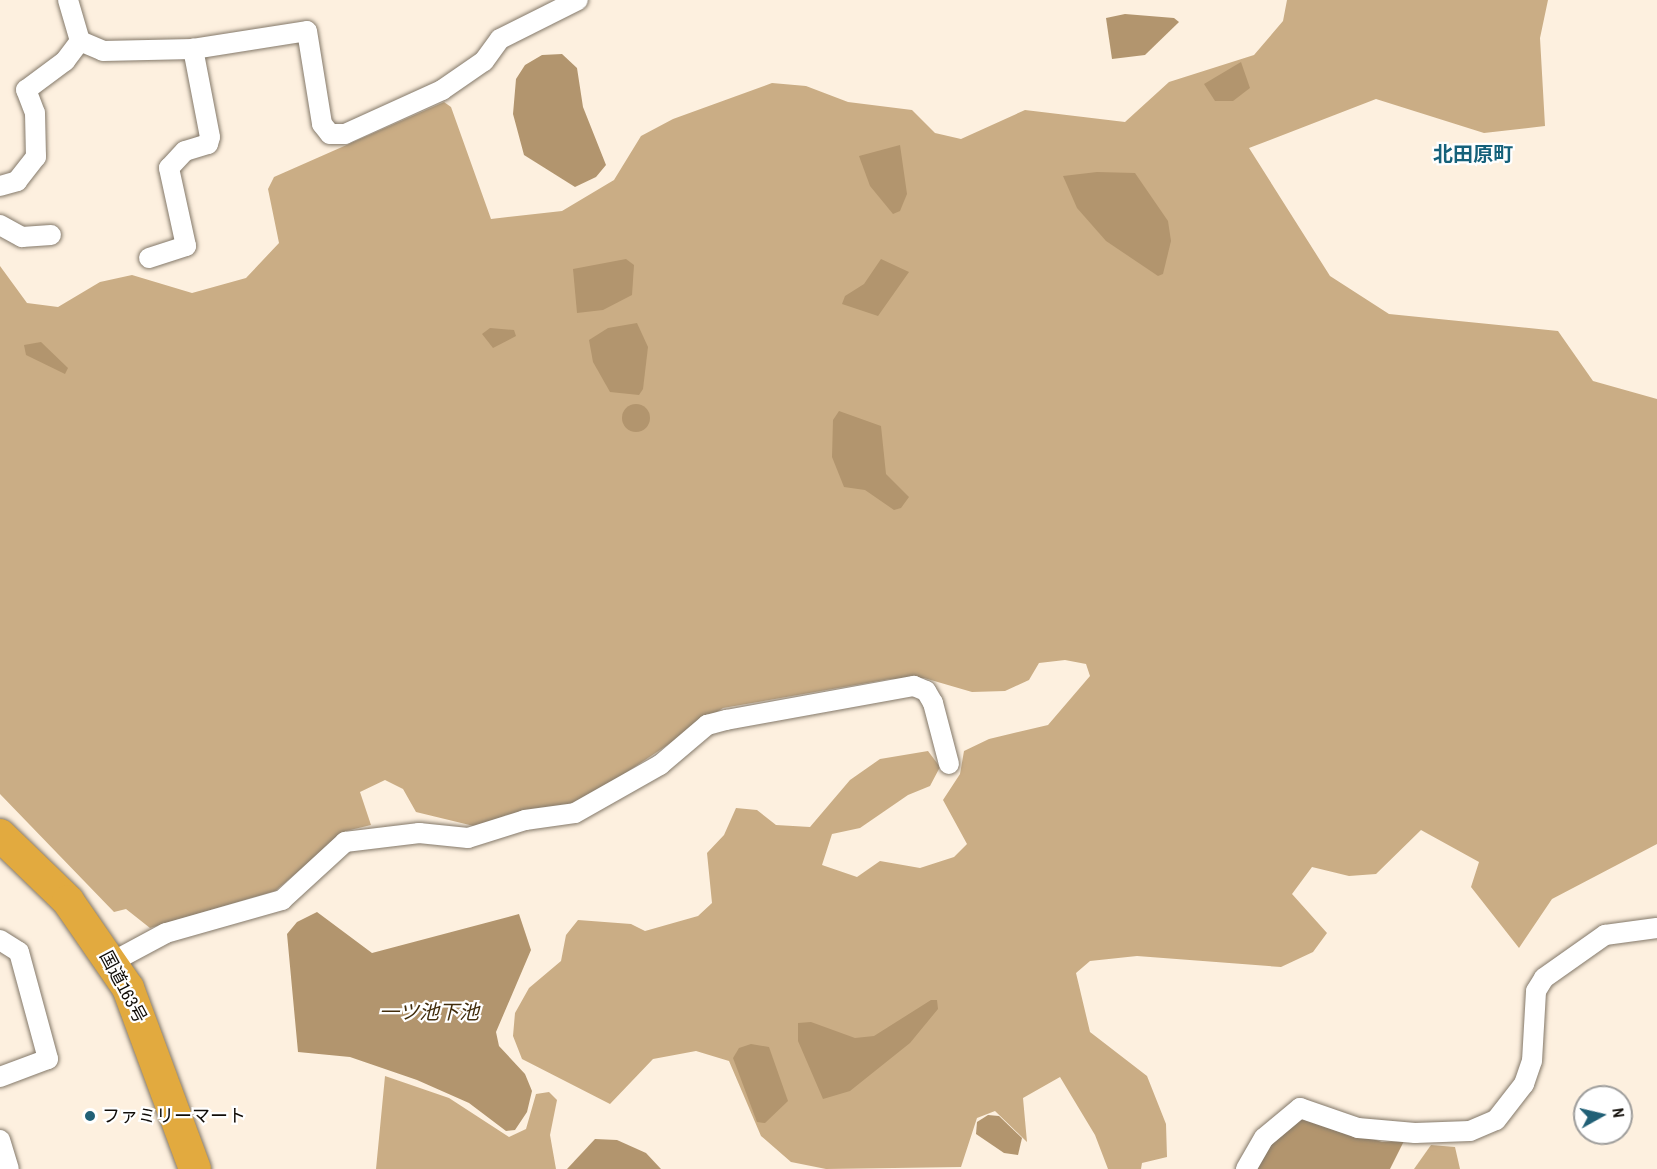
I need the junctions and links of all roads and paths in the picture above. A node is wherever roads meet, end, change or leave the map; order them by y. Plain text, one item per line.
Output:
1 (68, 0) edge
2 (578, 0) edge
3 (80, 41) junction
4 (193, 49) junction
5 (0, 186) edge
6 (0, 225) edge
7 (51, 235) dead end
8 (149, 258) dead end
9 (949, 764) dead end
10 (0, 836) edge
11 (1657, 928) edge
12 (0, 940) edge
13 (112, 962) junction
14 (0, 1077) edge
15 (0, 1140) edge
16 (9, 1169) edge
17 (195, 1169) edge
18 (1246, 1169) edge

1 - 3 street
2 - 4 street
3 - 4 street
3 - 5 street
4 - 8 street
6 - 7 street
9 - 13 street
10 - 13 highway, 国道163号
11 - 18 street
12 - 14 street
13 - 17 highway, 国道163号
15 - 16 street

